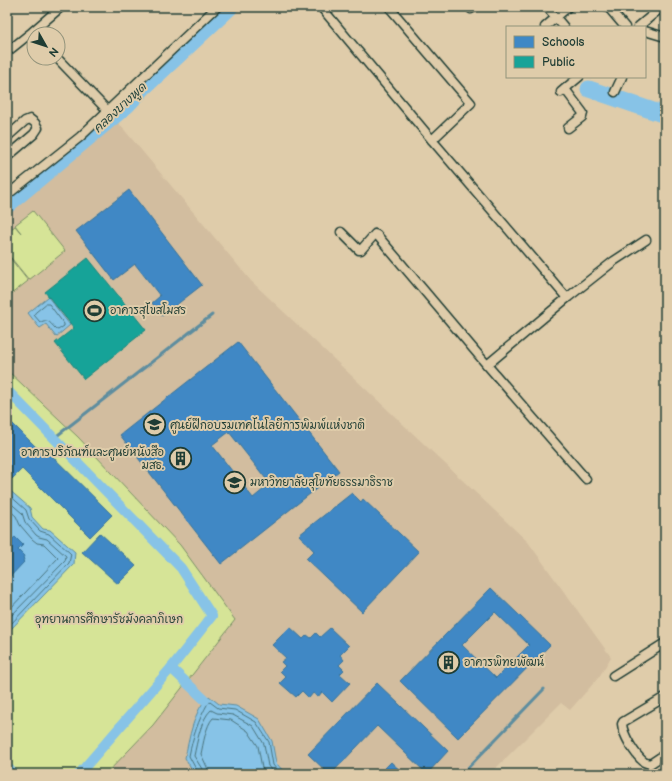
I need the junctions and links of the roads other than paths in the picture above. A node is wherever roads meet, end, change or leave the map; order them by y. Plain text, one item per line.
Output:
1 (61, 7) edge
2 (217, 7) edge
3 (321, 7) edge
4 (389, 7) edge
5 (547, 7) edge
6 (568, 7) edge
7 (608, 7) edge
8 (662, 7) edge
9 (556, 18) junction
10 (41, 26) edge
11 (546, 26) edge
12 (563, 26) edge
13 (624, 26) edge
14 (639, 26) edge
15 (646, 31) edge
16 (665, 37) edge
17 (26, 38) edge
18 (7, 52) edge
19 (65, 66) edge
20 (578, 78) edge
21 (622, 78) edge
22 (615, 92) dead end
23 (108, 111) junction
24 (568, 128) dead end
25 (7, 137) edge
26 (432, 140) junction
27 (7, 157) edge
28 (7, 196) edge
29 (342, 232) dead end
30 (646, 240) dead end
31 (567, 298) junction
32 (487, 365) junction
33 (586, 479) dead end
34 (665, 643) edge
35 (613, 676) dead end
36 (665, 697) edge
37 (665, 754) edge

1 - 10 street
2 - 23 street
3 - 26 street
4 - 26 street
5 - 9 street
6 - 9 street
7 - 13 street
8 - 14 street
9 - 11 street
9 - 12 street
15 - 16 street
17 - 18 street
19 - 23 street
20 - 24 street
21 - 22 street
23 - 28 street
25 - 27 street
26 - 31 street
29 - 32 street
30 - 31 street
31 - 32 street
32 - 33 street
34 - 35 street
36 - 37 street

